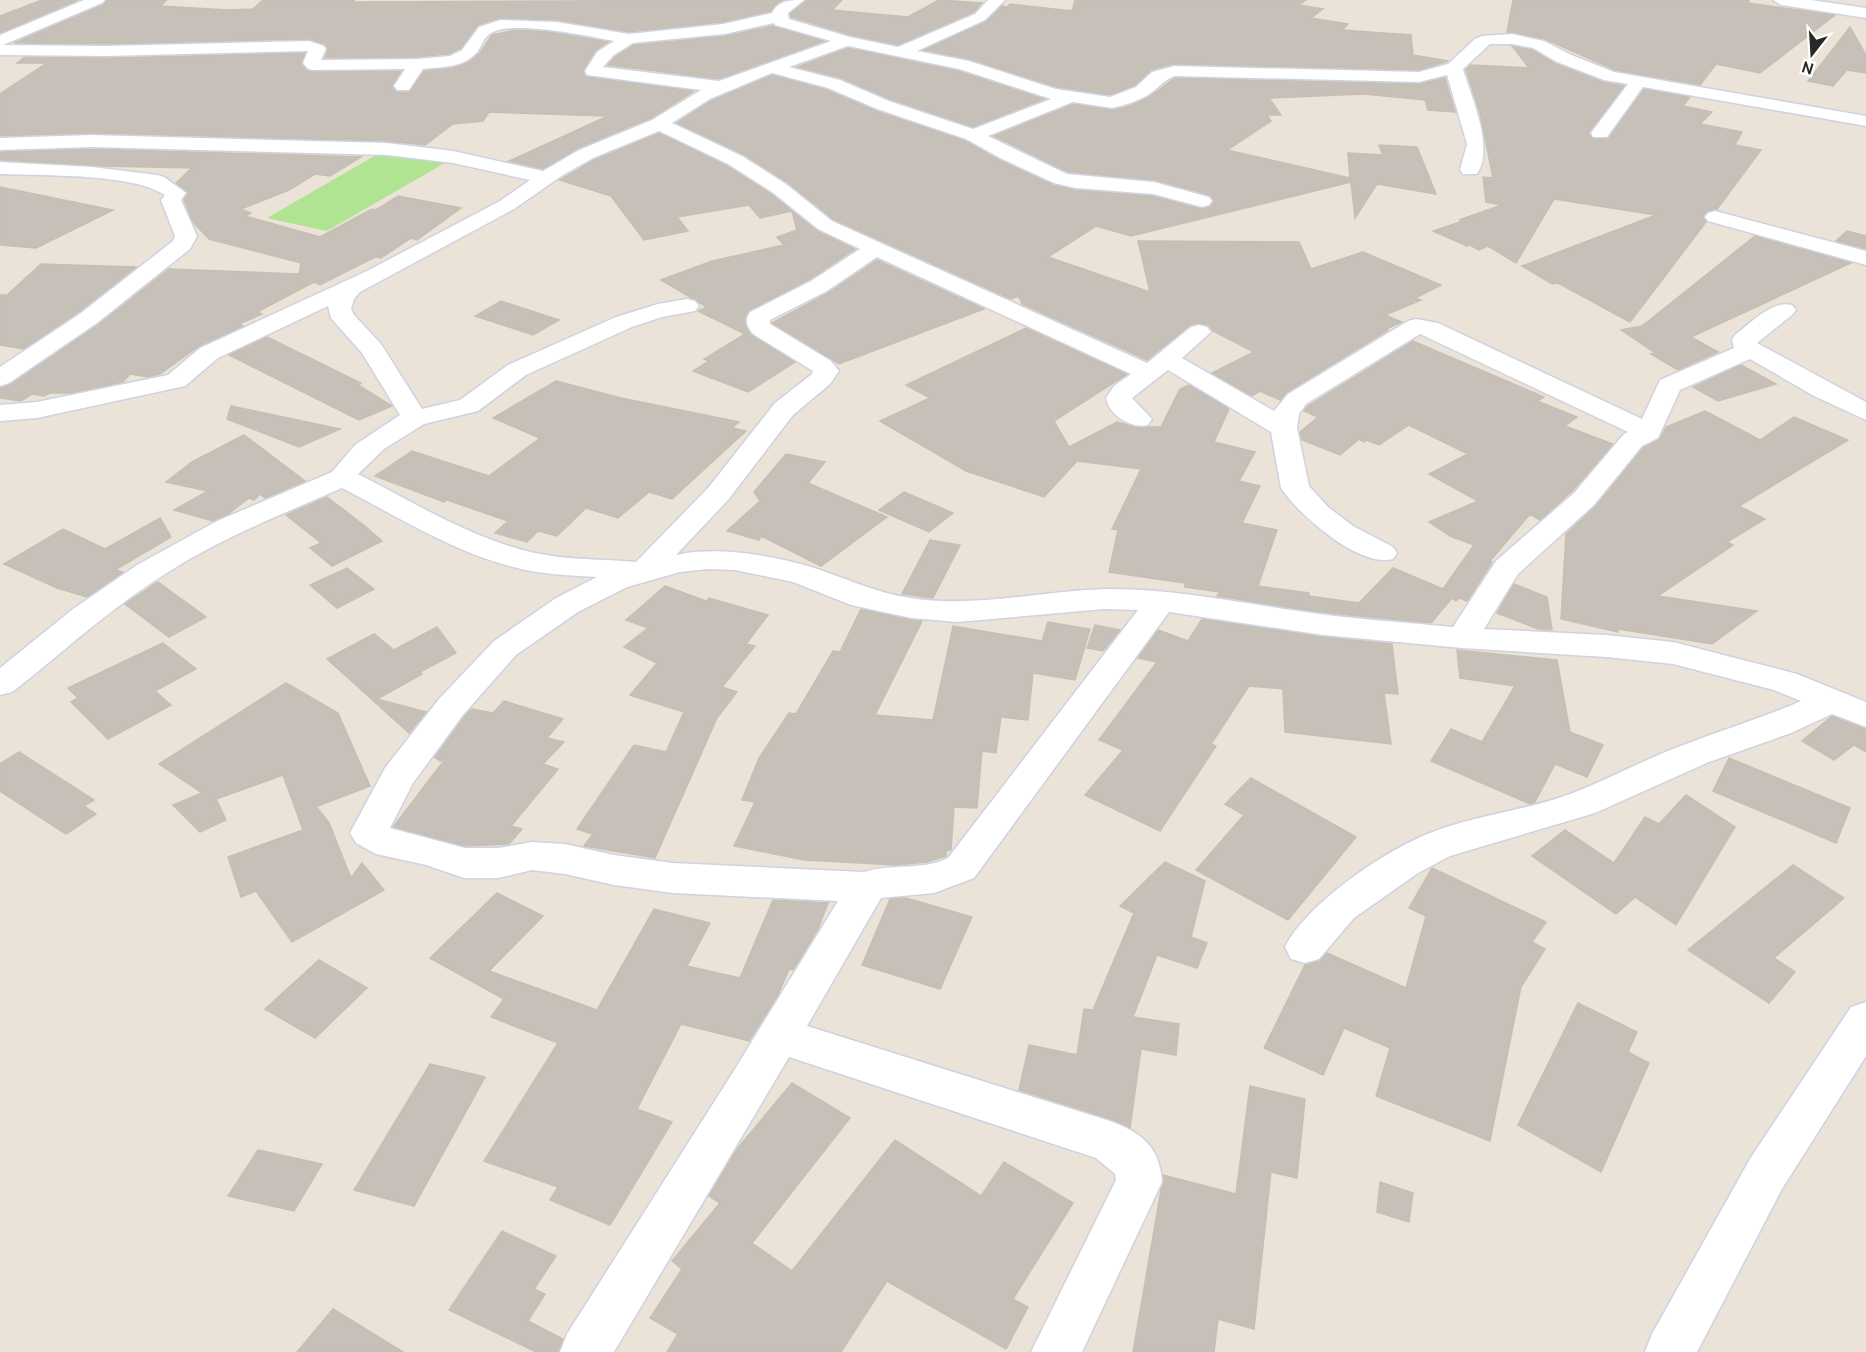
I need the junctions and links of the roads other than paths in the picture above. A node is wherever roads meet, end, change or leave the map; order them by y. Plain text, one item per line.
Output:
1 (97, 0) edge
2 (796, 0) edge
3 (997, 0) edge
4 (1781, 0) edge
5 (1866, 13) edge
6 (779, 17) junction
7 (20, 32) junction
8 (63, 34) dead end
9 (629, 39) junction
10 (0, 41) edge
11 (847, 42) junction
12 (0, 50) edge
13 (900, 52) junction
14 (1461, 62) junction
15 (417, 64) junction
16 (775, 69) junction
17 (1639, 81) junction
18 (403, 86) dead end
19 (722, 87) junction
20 (1071, 98) junction
21 (1866, 121) edge
22 (659, 124) junction
23 (1600, 133) dead end
24 (973, 135) junction
25 (0, 144) edge
26 (0, 168) edge
27 (1470, 170) dead end
28 (547, 178) junction
29 (1202, 201) dead end
30 (1715, 217) dead end
31 (874, 249) junction
32 (1866, 258) edge
33 (351, 288) junction
34 (687, 306) dead end
35 (1784, 310) dead end
36 (288, 317) junction
37 (343, 318) junction
38 (1199, 332) dead end
39 (1750, 350) junction
40 (1158, 366) junction
41 (0, 378) edge
42 (1866, 412) edge
43 (0, 413) edge
44 (415, 418) junction
45 (1139, 419) dead end
46 (1284, 428) junction
47 (1649, 432) junction
48 (343, 477) junction
49 (1382, 553) dead end
50 (643, 572) junction
51 (1161, 601) junction
52 (1462, 638) junction
53 (0, 684) edge
54 (1831, 701) junction
55 (1866, 715) edge
56 (867, 887) junction
57 (1305, 947) dead end
58 (1866, 1020) edge
59 (778, 1035) junction
60 (585, 1352) edge
61 (1056, 1352) edge
62 (1670, 1352) edge

1 - 7 street
2 - 6 street
3 - 13 street
4 - 5 street
6 - 9 street
6 - 11 street
7 - 8 street
7 - 10 street
9 - 15 street
9 - 19 street
11 - 13 street
11 - 16 street
12 - 15 street
13 - 20 street
14 - 17 street
14 - 20 street
14 - 27 street
15 - 18 street
16 - 19 street
16 - 24 street
17 - 21 street
17 - 23 street
19 - 22 street
20 - 24 street
22 - 28 street
22 - 31 street
24 - 29 street
25 - 28 street
26 - 41 street
28 - 33 street
30 - 32 street
31 - 40 street
31 - 50 street
33 - 36 street
33 - 37 street
34 - 44 street
35 - 39 street
36 - 37 street
36 - 43 street
37 - 44 street
38 - 40 street
39 - 42 street
39 - 47 street
40 - 45 street
40 - 46 street
44 - 48 street
46 - 47 street
46 - 49 street
47 - 52 street
48 - 50 street
48 - 53 street
50 - 51 street
50 - 56 street
51 - 52 street
51 - 56 street
52 - 54 street
54 - 55 street
54 - 57 street
56 - 59 street
58 - 62 street
59 - 60 street
59 - 61 street

